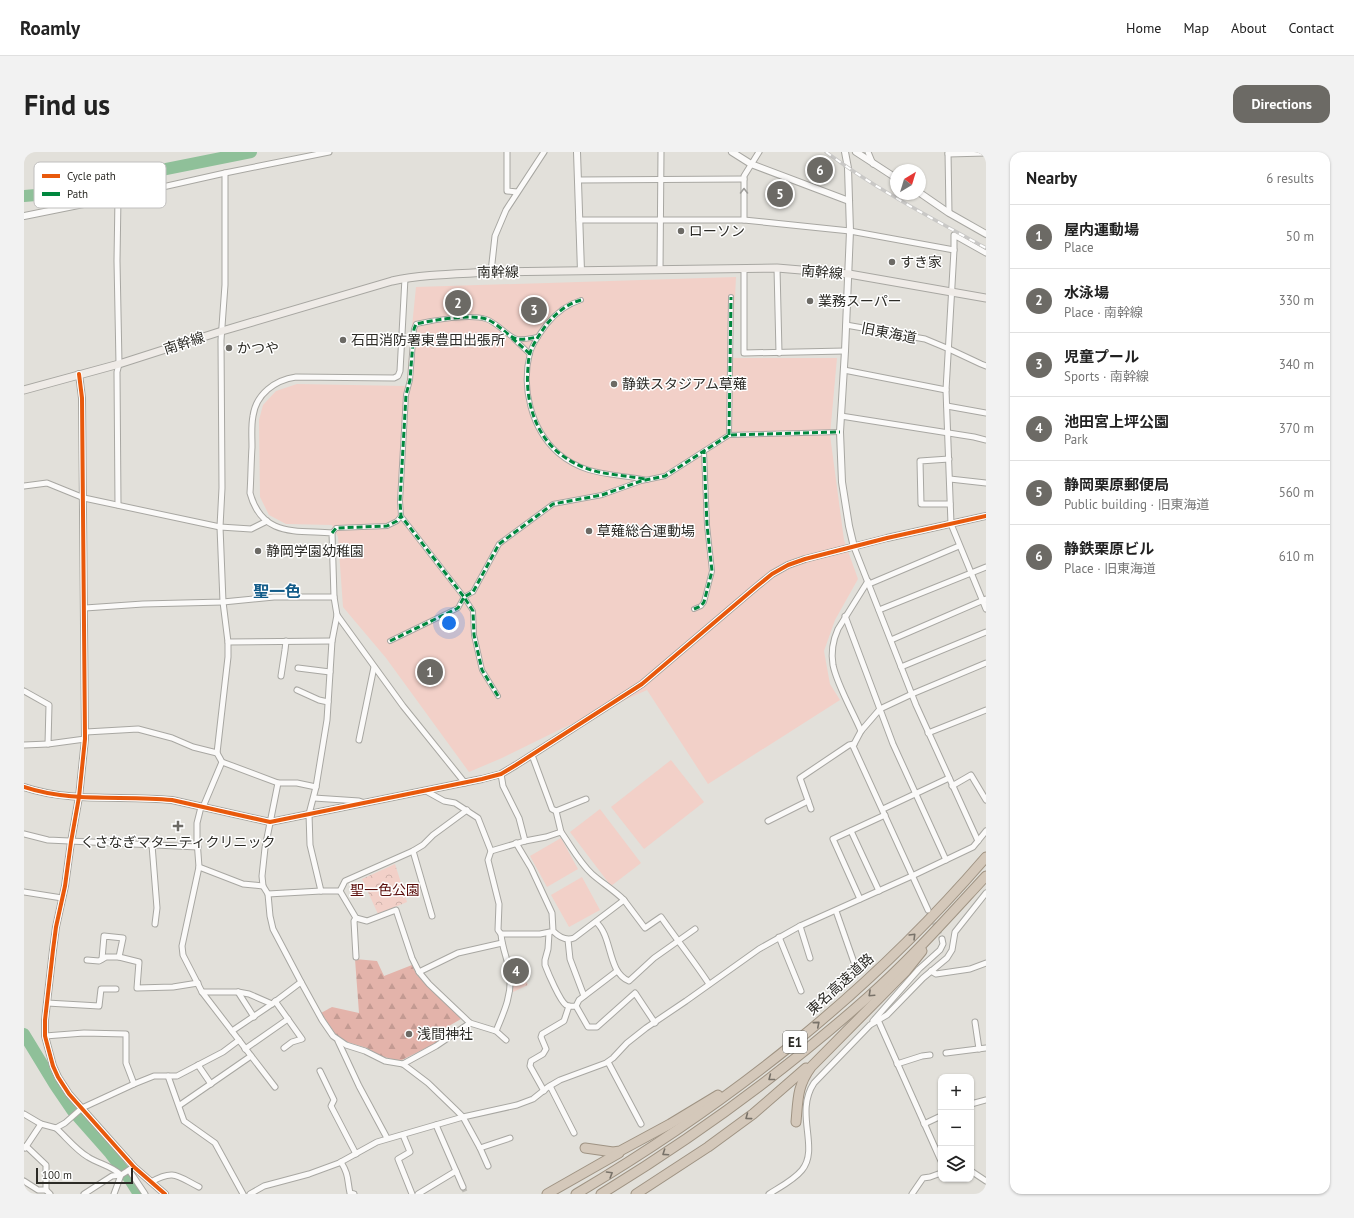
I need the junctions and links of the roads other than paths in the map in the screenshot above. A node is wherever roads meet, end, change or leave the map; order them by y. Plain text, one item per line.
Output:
1 (329, 152) edge
2 (506, 152) edge
3 (544, 152) edge
4 (577, 152) edge
5 (661, 152) edge
6 (732, 152) edge
7 (759, 152) edge
8 (845, 152) edge
9 (856, 152) edge
10 (868, 152) edge
11 (948, 153) edge
12 (986, 153) edge
13 (751, 164) junction
14 (873, 164) junction
15 (225, 173) junction
16 (890, 174) edge
17 (661, 179) junction
18 (744, 179) junction
19 (578, 180) junction
20 (166, 186) edge
21 (518, 192) junction
22 (926, 198) edge
23 (849, 201) junction
24 (62, 208) edge
25 (118, 208) edge
26 (949, 213) junction
27 (24, 216) edge
28 (579, 220) junction
29 (660, 220) junction
30 (744, 220) junction
31 (850, 231) junction
32 (986, 234) edge
33 (954, 250) junction
34 (986, 253) edge
35 (777, 268) junction
36 (744, 269) junction
37 (660, 270) junction
38 (581, 271) junction
39 (491, 272) junction
40 (849, 274) junction
41 (404, 278) junction
42 (952, 292) junction
43 (731, 297) dead end
44 (986, 298) edge
45 (581, 300) dead end
46 (846, 325) junction
47 (222, 331) junction
48 (538, 337) junction
49 (512, 338) junction
50 (949, 349) junction
51 (845, 352) junction
52 (780, 353) junction
53 (530, 354) junction
54 (119, 364) junction
55 (986, 366) edge
56 (844, 370) junction
57 (79, 374) junction
58 (24, 390) edge
59 (946, 390) junction
60 (947, 406) junction
61 (986, 413) edge
62 (841, 416) junction
63 (840, 432) junction
64 (948, 434) junction
65 (729, 435) junction
66 (986, 440) edge
67 (704, 452) junction
68 (949, 459) junction
69 (950, 479) junction
70 (648, 480) junction
71 (986, 483) edge
72 (24, 486) edge
73 (84, 498) junction
74 (950, 504) junction
75 (118, 506) junction
76 (400, 516) junction
77 (986, 516) edge
78 (267, 521) junction
79 (951, 524) junction
80 (220, 526) junction
81 (332, 533) junction
82 (959, 546) junction
83 (854, 547) junction
84 (986, 567) edge
85 (971, 573) junction
86 (868, 582) junction
87 (464, 596) junction
88 (334, 597) junction
89 (984, 600) edge
90 (223, 602) junction
91 (85, 608) junction
92 (694, 609) dead end
93 (986, 609) edge
94 (879, 610) junction
95 (337, 615) junction
96 (845, 616) junction
97 (986, 632) edge
98 (891, 640) junction
99 (286, 641) junction
100 (332, 641) junction
101 (390, 641) dead end
102 (228, 642) junction
103 (986, 663) edge
104 (374, 667) junction
105 (901, 667) junction
106 (298, 668) dead end
107 (330, 672) junction
108 (281, 676) dead end
109 (297, 690) dead end
110 (24, 691) edge
111 (912, 694) junction
112 (498, 696) dead end
113 (328, 702) junction
114 (880, 709) junction
115 (986, 710) edge
116 (861, 731) junction
117 (928, 733) junction
118 (86, 736) junction
119 (359, 740) dead end
120 (48, 744) junction
121 (854, 744) junction
122 (24, 745) edge
123 (217, 753) junction
124 (532, 755) junction
125 (222, 762) junction
126 (501, 774) junction
127 (949, 778) junction
128 (278, 783) junction
129 (465, 783) junction
130 (952, 786) junction
131 (316, 787) junction
132 (24, 788) edge
133 (426, 791) junction
134 (916, 794) junction
135 (79, 797) junction
136 (314, 798) junction
137 (586, 800) dead end
138 (986, 800) edge
139 (808, 801) junction
140 (366, 803) junction
141 (202, 807) junction
142 (811, 809) dead end
143 (883, 809) junction
144 (467, 810) junction
145 (556, 811) junction
146 (310, 814) junction
147 (885, 815) junction
148 (270, 822) junction
149 (768, 822) dead end
150 (851, 831) junction
151 (986, 831) edge
152 (561, 832) junction
153 (24, 834) edge
154 (525, 841) junction
155 (978, 841) junction
156 (71, 842) junction
157 (516, 843) junction
158 (152, 845) junction
159 (198, 847) junction
160 (490, 851) junction
161 (413, 852) junction
162 (986, 857) edge
163 (946, 860) junction
164 (199, 867) junction
165 (912, 876) junction
166 (986, 877) edge
167 (263, 886) junction
168 (321, 891) junction
169 (340, 891) junction
170 (879, 891) junction
171 (24, 892) edge
172 (986, 893) edge
173 (268, 894) junction
174 (62, 898) junction
175 (860, 899) junction
176 (624, 900) junction
177 (928, 910) tunnel mouth
178 (836, 911) junction
179 (432, 916) dead end
180 (356, 918) junction
181 (596, 922) junction
182 (155, 924) dead end
183 (800, 926) junction
184 (695, 929) dead end
185 (551, 932) junction
186 (501, 934) junction
187 (779, 937) junction
188 (942, 938) dead end
189 (568, 940) junction
190 (677, 941) junction
191 (502, 943) junction
192 (119, 957) junction
193 (356, 957) dead end
194 (810, 958) dead end
195 (102, 959) junction
196 (87, 960) dead end
197 (986, 963) edge
198 (857, 971) dead end
199 (931, 971) junction
200 (419, 972) junction
201 (617, 972) junction
202 (301, 982) junction
203 (198, 983) junction
204 (709, 984) junction
205 (116, 989) dead end
206 (801, 991) dead end
207 (202, 992) junction
208 (238, 992) junction
209 (584, 996) junction
210 (47, 1003) junction
211 (274, 1003) junction
212 (569, 1006) junction
213 (576, 1006) junction
214 (254, 1017) junction
215 (288, 1019) junction
216 (878, 1020) junction
217 (975, 1022) dead end
218 (470, 1023) junction
219 (654, 1023) junction
220 (870, 1025) junction
221 (232, 1031) junction
222 (496, 1032) junction
223 (45, 1036) junction
224 (841, 1036) junction
225 (239, 1040) junction
226 (338, 1040) junction
227 (506, 1040) dead end
228 (284, 1048) dead end
229 (986, 1048) edge
230 (245, 1049) junction
231 (979, 1049) junction
232 (946, 1053) dead end
233 (779, 1055) junction
234 (930, 1055) dead end
235 (251, 1056) junction
236 (608, 1062) junction
237 (403, 1064) junction
238 (897, 1064) junction
239 (198, 1065) junction
240 (320, 1071) dead end
241 (168, 1076) junction
242 (134, 1084) junction
243 (211, 1084) junction
244 (550, 1086) junction
245 (275, 1087) dead end
246 (544, 1091) junction
247 (986, 1100) edge
248 (974, 1103) edge
249 (180, 1105) junction
250 (82, 1108) junction
251 (24, 1114) edge
252 (463, 1117) junction
253 (938, 1117) edge
254 (796, 1122) dead end
255 (41, 1124) junction
256 (641, 1124) dead end
257 (924, 1124) junction
258 (436, 1125) junction
259 (56, 1128) junction
260 (574, 1133) dead end
261 (404, 1135) junction
262 (387, 1138) junction
263 (510, 1138) dead end
264 (636, 1143) junction
265 (25, 1148) edge
266 (480, 1148) junction
267 (585, 1148) dead end
268 (356, 1154) junction
269 (938, 1154) edge
270 (341, 1162) junction
271 (488, 1166) dead end
272 (132, 1168) junction
273 (456, 1171) junction
274 (974, 1173) edge
275 (938, 1174) edge
276 (121, 1175) junction
277 (24, 1181) edge
278 (986, 1181) edge
279 (151, 1182) junction
280 (462, 1187) tunnel mouth
281 (199, 1188) dead end
282 (256, 1190) junction
283 (48, 1192) edge
284 (84, 1194) edge
285 (114, 1194) edge
286 (145, 1194) edge
287 (165, 1194) edge
288 (243, 1194) edge
289 (250, 1194) edge
290 (262, 1194) edge
291 (354, 1194) edge
292 (412, 1194) edge
293 (418, 1194) edge
294 (547, 1194) edge
295 (576, 1194) edge
296 (601, 1194) edge
297 (636, 1194) edge
298 (769, 1194) edge
299 (912, 1194) edge

1 - 15 street
2 - 21 street
3 - 21 street
4 - 19 street
5 - 17 street
6 - 13 street
7 - 13 street
8 - 23 street, 旧東海道
9 - 14 street
10 - 14 street
11 - 12 street
11 - 26 street
13 - 18 street
13 - 23 street
14 - 16 street
15 - 20 street
15 - 47 street
17 - 18 street
17 - 19 street
17 - 29 street
30 -> 18 street
19 - 28 street
21 - 39 street
22 - 26 street
23 - 31 street, 旧東海道
24 - 27 street
25 - 54 street
26 - 32 street
28 - 29 street
28 - 38 street
29 - 30 street
29 - 37 street
30 - 31 street
31 - 33 street
31 - 40 street, 旧東海道
33 - 34 street
33 - 42 street
35 - 36 main road, 南幹線
35 - 40 main road, 南幹線
35 - 52 street
36 - 37 main road, 南幹線
36 - 52 street
37 - 38 main road, 南幹線
38 - 39 main road, 南幹線
39 - 41 main road, 南幹線
40 - 42 main road, 南幹線
40 - 46 street, 旧東海道
41 - 47 main road, 南幹線
41 - 78 street
42 - 44 main road, 南幹線
42 - 50 street
43 - 65 street
45 - 48 street
46 - 50 street, 旧東海道
46 - 51 street
47 - 54 main road, 南幹線
47 - 80 street
48 - 49 street
48 - 53 street
49 - 53 street
49 - 76 street
50 - 55 street, 旧東海道
50 - 59 street
51 - 52 street
51 - 56 street
53 - 70 street
54 - 57 main road, 南幹線
54 - 75 street
56 - 59 street
56 - 62 street
57 - 58 main road, 南幹線
57 - 73 street
59 - 60 street
60 - 61 street
60 - 64 street
62 - 63 street
62 - 64 street
63 - 65 street
63 - 83 street
64 - 66 street
64 - 68 street
65 - 67 street
67 - 70 street
67 - 92 street
68 - 69 street
68 - 74 street
69 - 71 street
69 - 74 street
70 - 87 street
72 - 73 street
73 - 75 street
73 - 91 street
74 - 79 street
75 - 80 street
76 - 81 street
76 - 87 street
77 - 79 street
78 - 80 street
78 - 81 street
79 - 82 street
79 - 83 street
80 - 90 street
81 - 88 street
82 - 85 street
82 - 86 street
83 - 86 street
83 - 124 street
84 - 85 street
85 - 89 street
85 - 94 street
86 - 94 street
86 - 96 street
87 - 101 street
87 - 112 street
88 - 90 street
88 - 95 street
89 - 93 street
89 - 98 street
90 - 91 street
90 - 102 street
91 - 118 street
94 - 98 street
95 - 100 street
95 - 104 street
96 - 114 street
96 - 116 street
97 - 105 street
98 - 105 street
99 - 100 street
99 - 102 street
99 - 108 street
100 - 107 street
102 - 123 street
103 - 111 street
104 - 119 street
104 - 129 street
105 - 111 street
106 - 107 street
107 - 113 street
109 - 113 street
110 - 120 street
111 - 114 street
111 - 117 street
113 - 131 street
114 - 116 street
114 - 134 street
115 - 117 street
116 - 121 street
117 - 127 street
118 - 120 street
118 - 123 street
118 - 135 street
120 - 122 street
121 - 139 street
121 - 143 street
123 - 125 street
124 - 126 street
124 - 145 street
125 - 128 street
125 - 141 street
126 - 129 street
126 - 154 street
127 - 130 street
127 - 134 street
128 - 131 street
128 - 148 street
129 - 133 street
130 - 138 street
130 - 155 street
131 - 136 street
132 - 135 street
133 - 140 street
133 - 144 street
134 - 143 street
134 - 163 street
135 - 141 street
135 - 156 street
136 - 140 street
136 - 146 street
137 - 145 street
139 - 142 street
139 - 149 street
140 - 146 street
141 - 148 street
141 - 159 street
143 - 147 street
144 - 160 street
144 - 161 street
145 - 152 street
146 - 148 street
146 - 168 street
147 - 150 street
147 - 165 street
148 - 167 street
150 - 170 street
150 - 175 street
151 - 155 street
152 - 154 street
152 - 176 street
153 - 156 street
154 - 157 street
155 - 163 street
156 - 158 street
156 - 174 street
157 - 160 street
157 - 185 street
158 - 159 street
158 - 182 street
159 - 164 street
160 - 186 street
161 - 169 street
161 - 179 street
233 -> 162 highway, 東名高速道路 / E1
163 - 165 street
164 - 167 street
164 - 203 street
165 - 170 street
165 - 177 street
166 - 224 highway
166 -> 296 highway, 東名高速道路 / E1
167 - 173 street
168 - 169 street
168 - 173 street
169 - 180 street
170 - 175 street
171 - 174 street
172 - 199 street
173 - 202 street
174 - 210 street
175 - 178 street
176 - 181 street
176 - 190 street
178 - 183 street
178 - 198 street
180 - 193 street
180 - 200 street
181 - 189 street
181 - 201 street
183 - 187 street
183 - 194 street
184 - 190 street
185 - 186 street
185 - 189 street
185 - 212 street
186 - 191 street
187 - 204 street
187 - 206 street
188 - 220 street
189 - 209 street
190 - 201 street
190 - 204 street
191 - 200 street
191 - 222 street
192 - 195 street
192 - 195 street
192 - 203 street
195 - 196 street
197 - 199 street
199 - 216 street
200 - 218 street
201 - 209 street
202 - 211 street
202 - 226 street
203 - 207 street
204 - 219 street
205 - 210 street
207 - 208 street
207 - 221 street
208 - 211 street
208 - 214 street
209 - 213 street
210 - 223 street
211 - 214 street
211 - 215 street
212 - 213 street
212 - 246 street
213 - 219 street
214 - 221 street
215 - 228 street
215 - 230 street
216 - 220 street
216 - 238 street
217 - 231 street
218 - 222 street
218 - 237 street
219 - 236 street
220 - 298 street
221 - 225 street
222 - 227 street
223 - 242 street
223 - 250 street
224 - 254 highway
224 -> 297 highway
225 - 230 street
225 - 239 street
226 - 237 street
226 - 262 street
229 - 231 street
230 - 235 street
231 - 232 street
233 - 264 highway
295 -> 233 highway, 東名高速道路 / E1
234 - 238 street
235 - 243 street
235 - 245 street
236 - 244 street
236 - 256 street
237 - 252 street
238 - 257 street
239 - 241 street
239 - 243 street
240 - 268 street
241 - 242 street
241 - 249 street
242 - 250 street
243 - 249 street
244 - 246 street
244 - 260 street
246 - 252 street
247 - 248 street
249 - 288 street
250 - 259 street
250 - 272 street
251 - 255 street
252 - 258 street
252 - 266 street
253 - 257 street
255 - 259 street
255 - 265 street
257 - 269 street
258 - 261 street
258 - 273 street
259 - 276 street
261 - 262 street
261 - 292 street
262 - 268 street
263 - 266 street
264 - 267 highway
264 - 294 highway
265 - 283 street
266 - 271 street
268 - 270 street
270 - 282 street
270 - 291 street
272 - 276 street
272 - 279 street
272 - 286 street
273 - 280 street
273 - 293 street
274 - 278 street
275 - 299 street
276 - 284 street
276 - 285 street
277 - 283 street
279 - 281 street
279 - 287 street
282 - 289 street
282 - 290 street

